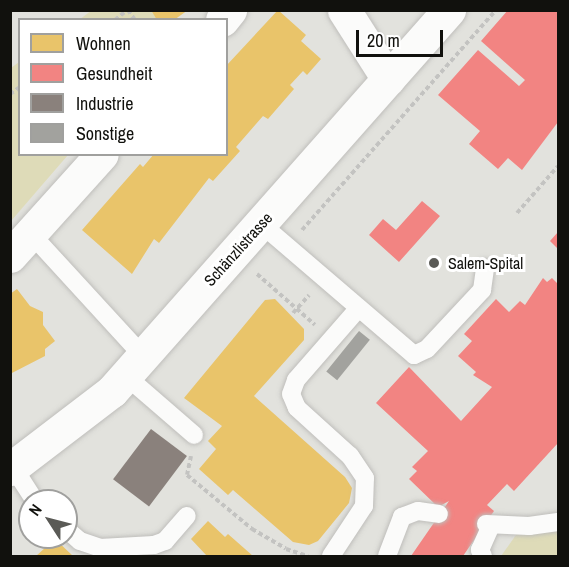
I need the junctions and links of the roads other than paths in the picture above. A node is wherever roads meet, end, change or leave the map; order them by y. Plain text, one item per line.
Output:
1 (344, 10) edge
2 (449, 10) edge
3 (388, 79) junction
4 (100, 156) edge
5 (260, 223) junction
6 (22, 246) edge
7 (485, 268) dead end
8 (358, 309) junction
9 (134, 366) junction
10 (194, 435) road end
11 (12, 468) edge
12 (27, 489) edge
13 (439, 514) dead end
14 (187, 516) dead end
15 (558, 522) edge
16 (78, 539) edge
17 (332, 556) edge
18 (387, 556) edge
19 (483, 556) edge

1 - 3 street
2 - 3 street, Schänzlistrasse
3 - 5 street, Schänzlistrasse
4 - 6 street
5 - 8 lane
5 - 9 street, Schänzlistrasse
6 - 9 lane
7 - 8 lane
8 - 17 lane
9 - 10 lane
9 - 11 street, Schänzlistrasse
11 - 12 lane
13 - 18 lane
14 - 16 lane
15 - 19 lane

